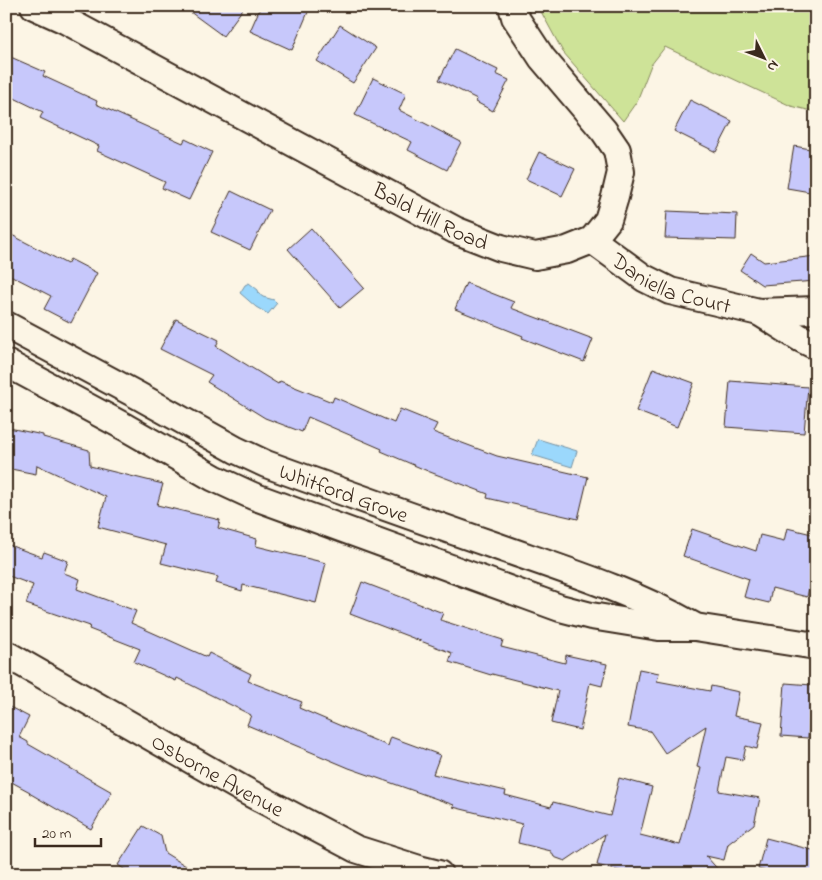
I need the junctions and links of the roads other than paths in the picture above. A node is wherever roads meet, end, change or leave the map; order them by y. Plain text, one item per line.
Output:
1 (34, 6) edge
2 (512, 6) edge
3 (592, 240) junction
4 (816, 310) edge
5 (758, 312) junction
6 (6, 325) edge
7 (816, 346) edge
8 (6, 363) edge
9 (695, 627) junction
10 (816, 646) edge
11 (6, 654) edge
12 (439, 874) edge

1 - 3 street, Bald Hill Road
2 - 3 street, Bald Hill Road
3 - 5 street, Daniella Court
4 - 5 street, Daniella Court
5 - 7 street, Daniella Court
6 - 9 street, Whitford Grove
8 - 9 street, Whitford Grove
9 - 10 street, Whitford Grove
11 - 12 street, Osborne Avenue

